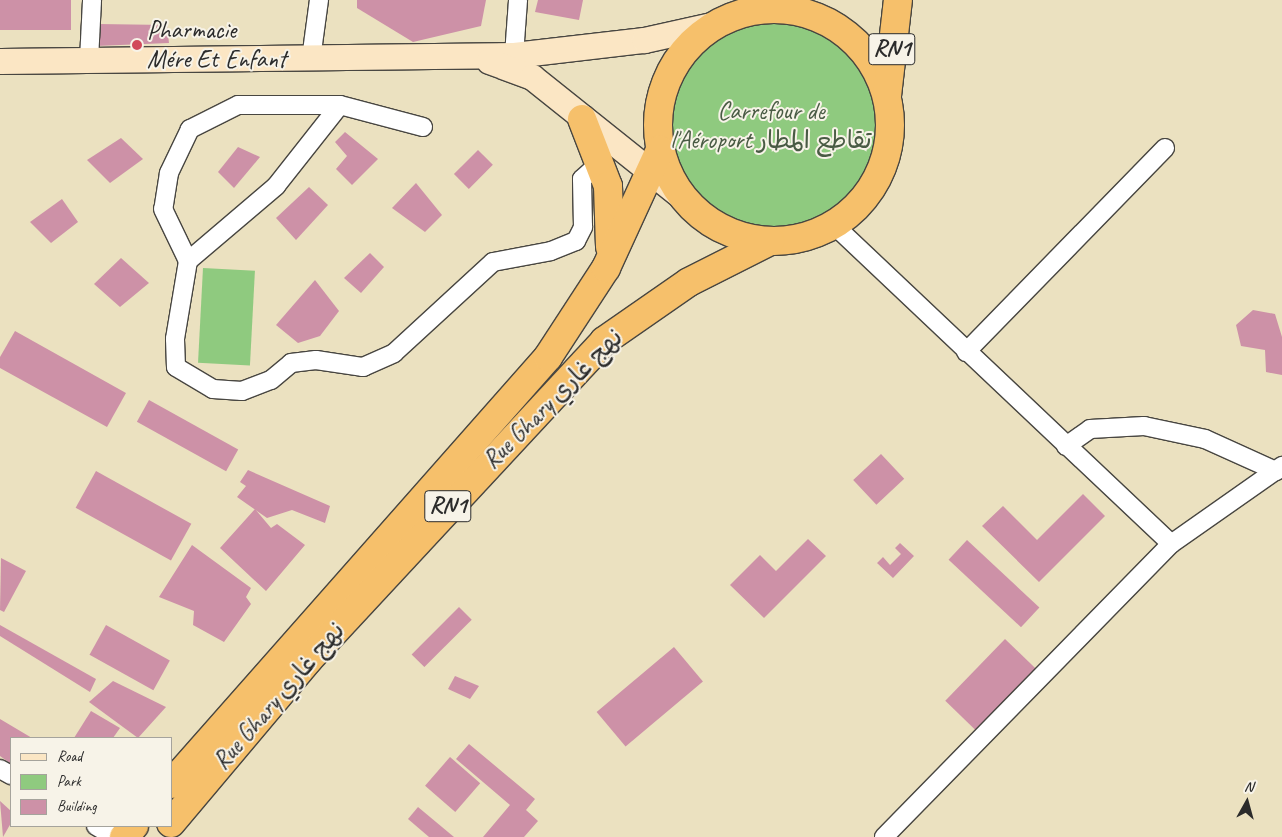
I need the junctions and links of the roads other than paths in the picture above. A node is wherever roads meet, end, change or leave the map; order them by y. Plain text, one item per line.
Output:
1 (92, 0) edge
2 (319, 0) edge
3 (518, 0) edge
4 (898, 0) edge
5 (771, 5) edge
6 (716, 24) junction
7 (460, 53) junction
8 (514, 55) junction
9 (311, 59) junction
10 (89, 60) junction
11 (1, 61) edge
12 (887, 97) junction
13 (340, 105) junction
14 (582, 119) junction
15 (423, 127) dead end
16 (1165, 148) dead end
17 (654, 162) junction
18 (600, 163) junction
19 (834, 225) junction
20 (770, 241) junction
21 (188, 261) junction
22 (606, 268) junction
23 (966, 352) junction
24 (1066, 446) junction
25 (1279, 469) edge
26 (1171, 544) junction
27 (301, 651) junction
28 (172, 783) edge
29 (172, 821) edge
30 (98, 827) edge
31 (133, 827) edge
32 (167, 827) edge
33 (115, 837) edge
34 (124, 837) edge
35 (159, 837) edge
36 (884, 837) edge

1 - 10 street
2 - 9 street
3 - 8 street
4 - 12 highway, RN1
5 - 6 highway
5 - 12 highway
6 - 8 street
6 - 17 highway
7 - 8 street
7 - 9 street
7 - 14 street
9 - 10 street
10 - 11 street
12 - 19 highway
13 - 15 street
13 - 21 street
13 - 21 street
14 - 17 street
14 - 18 highway
16 - 23 street
17 - 20 highway
17 - 22 highway, Rue Ghary نهج غاري / RN1
18 - 21 street
18 - 22 highway
19 - 20 highway
19 - 23 street
20 - 27 highway, Rue Ghary نهج غاري / RN1
22 - 27 highway, Rue Ghary نهج غاري / RN1
23 - 24 street
24 - 25 street
24 - 26 street
25 - 26 street
26 - 36 street
27 - 28 highway, Rue Ghary نهج غاري / RN1
27 - 29 highway, Rue Ghary نهج غاري / RN1
30 - 33 street
31 - 34 highway
32 - 35 highway, Rue Ghary نهج غاري / RN1

